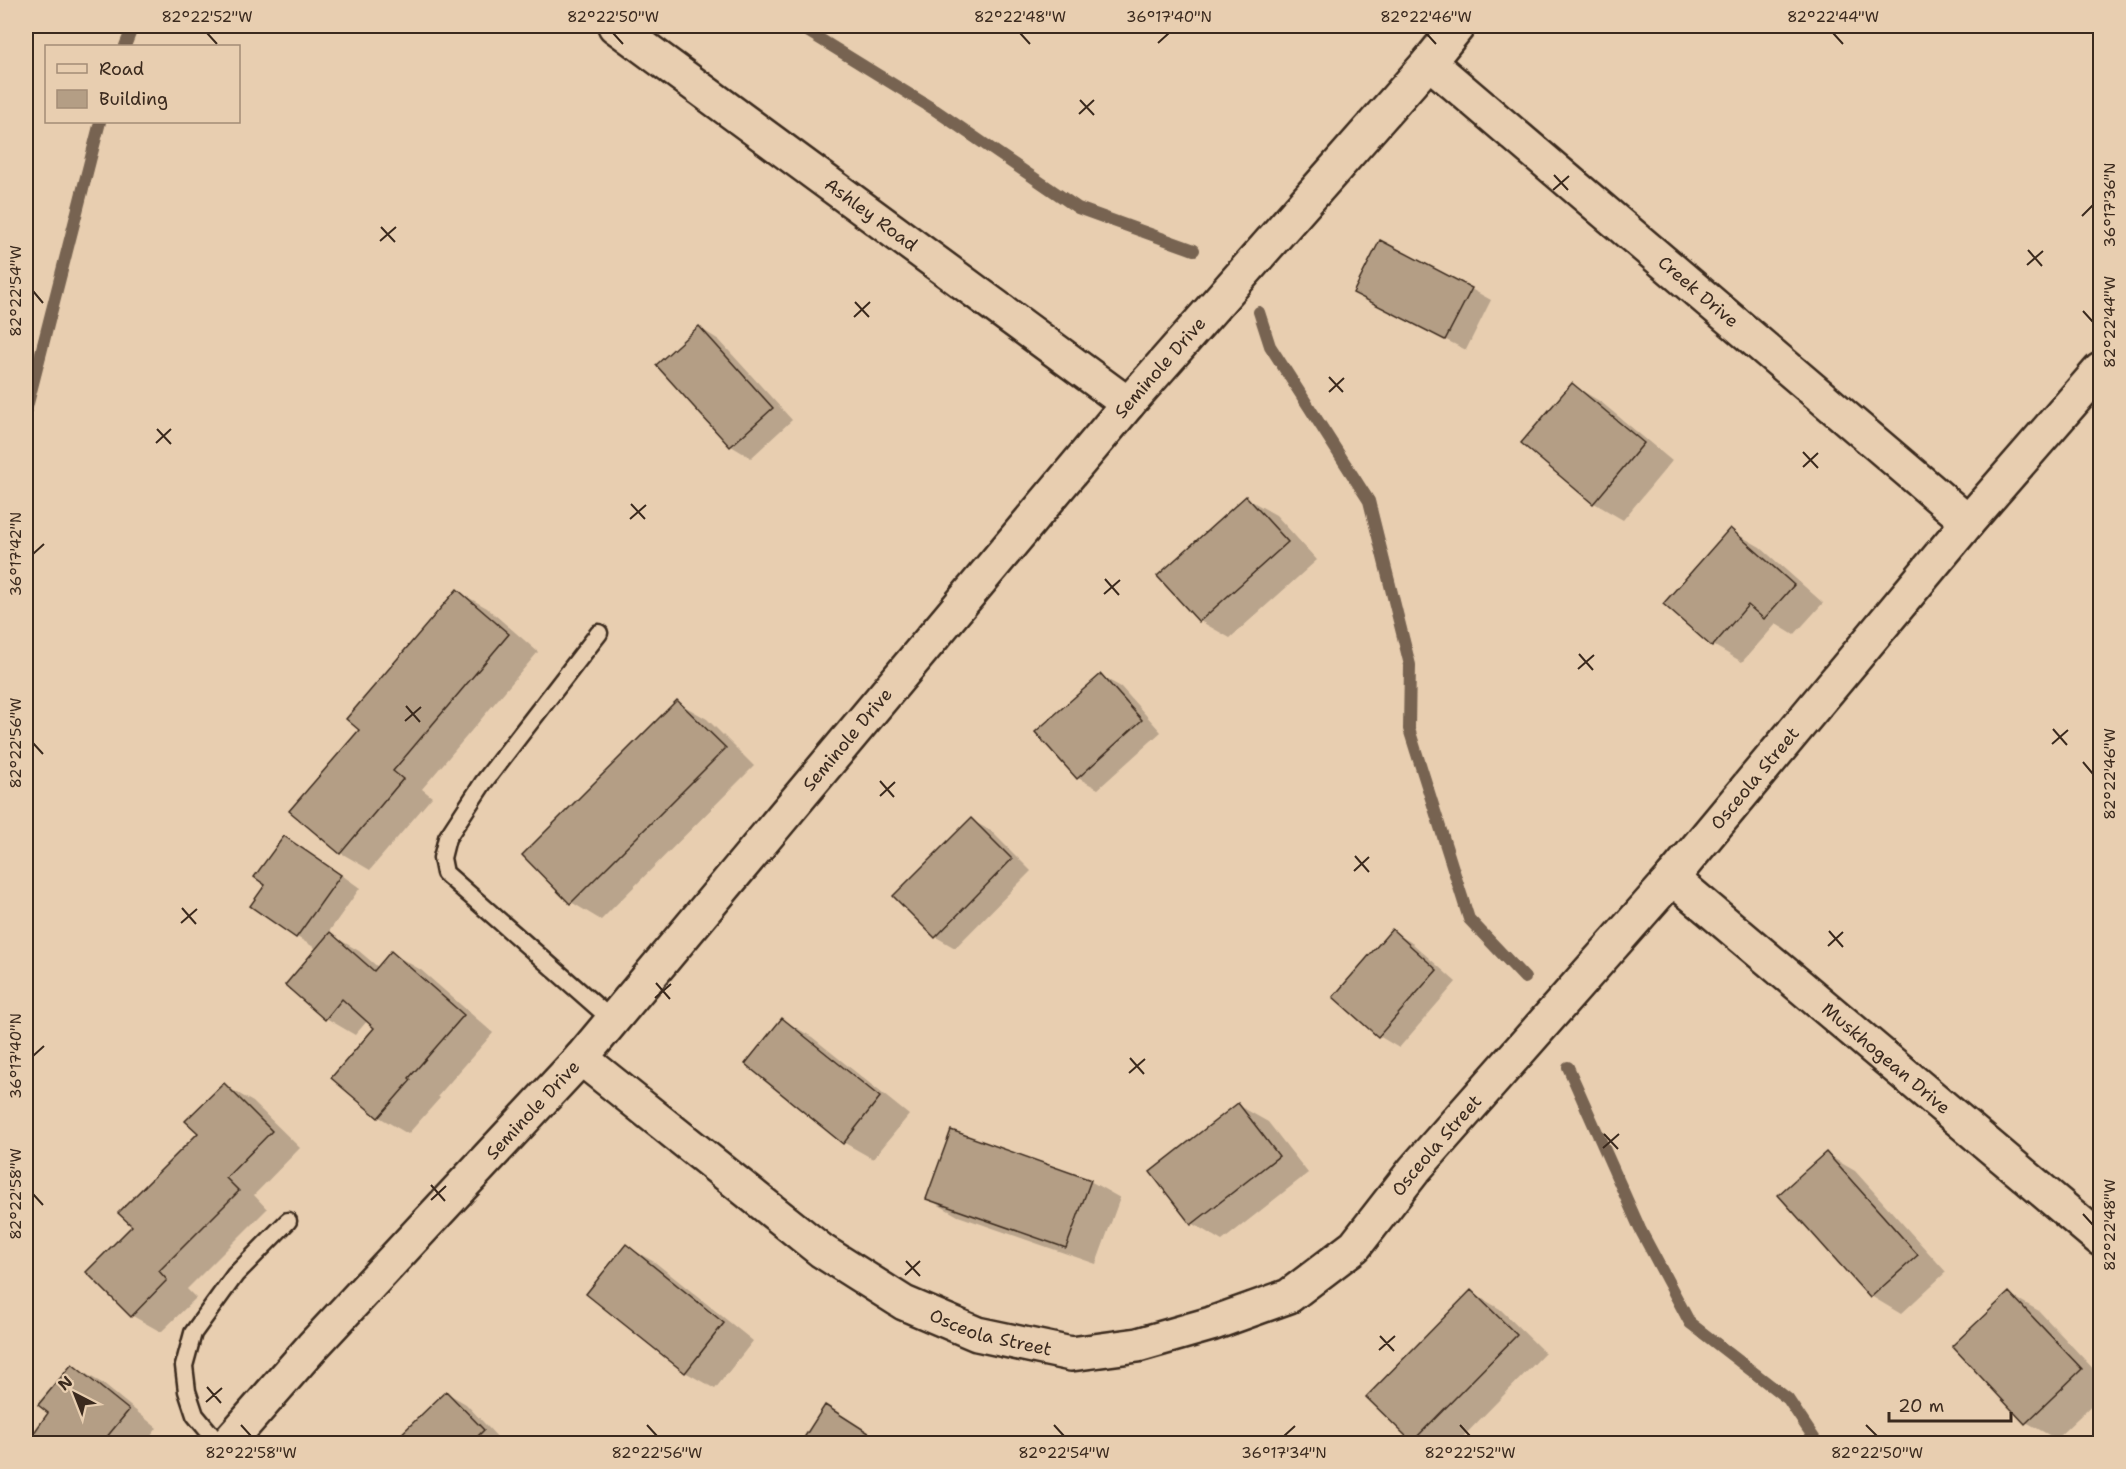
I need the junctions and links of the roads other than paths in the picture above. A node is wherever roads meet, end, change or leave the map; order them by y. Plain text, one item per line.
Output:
1 (615, 26) edge
2 (1458, 26) edge
3 (1429, 62) junction
4 (2100, 370) edge
5 (1128, 404) junction
6 (1968, 522) junction
7 (599, 633) dead end
8 (1672, 878) junction
9 (612, 1020) junction
10 (581, 1058) junction
11 (288, 1221) dead end
12 (2100, 1239) edge
13 (219, 1443) edge
14 (227, 1443) edge

1 - 5 street, Ashley Road
2 - 3 street, Seminole Drive
3 - 5 street, Seminole Drive
3 - 6 street, Creek Drive
4 - 6 street, Osceola Street
5 - 9 street, Seminole Drive
6 - 8 street, Osceola Street
7 - 9 lane
8 - 10 street, Osceola Street
8 - 12 street, Muskhogean Drive
9 - 10 street, Seminole Drive
10 - 14 street, Seminole Drive
11 - 13 lane

